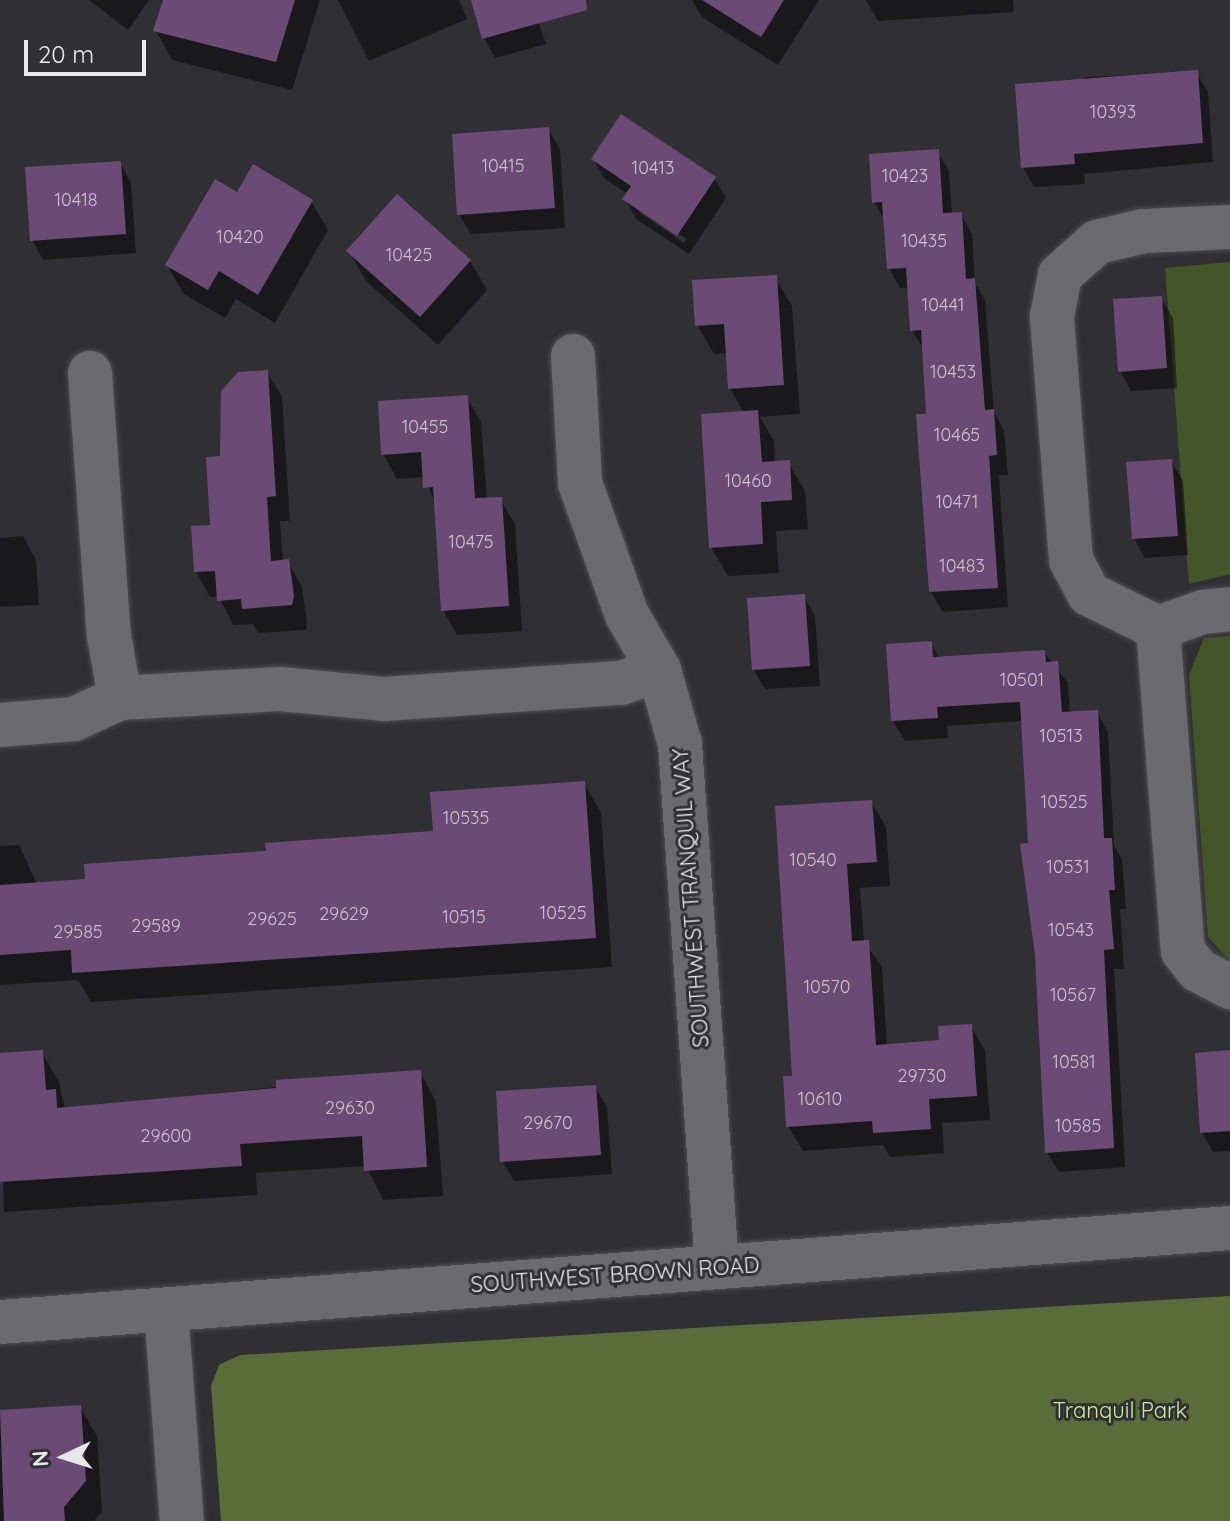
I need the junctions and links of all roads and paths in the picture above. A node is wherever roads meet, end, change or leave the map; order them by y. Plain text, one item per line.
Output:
1 (1230, 227) edge
2 (573, 356) dead end
3 (90, 373) dead end
4 (1230, 609) edge
5 (1158, 628) junction
6 (659, 670) junction
7 (120, 698) junction
8 (0, 725) edge
9 (1230, 987) edge
10 (1230, 1228) edge
11 (717, 1267) junction
12 (166, 1310) junction
13 (0, 1322) edge
14 (182, 1521) edge

1 - 5 street
2 - 6 street, SOUTHWEST TRANQUIL WAY
3 - 7 street
4 - 5 street
5 - 9 street
6 - 7 street
6 - 11 street, SOUTHWEST TRANQUIL WAY
7 - 8 street
10 - 11 street, SOUTHWEST BROWN ROAD
11 - 12 street, SOUTHWEST BROWN ROAD
12 - 13 street, SOUTHWEST BROWN ROAD
12 - 14 street

